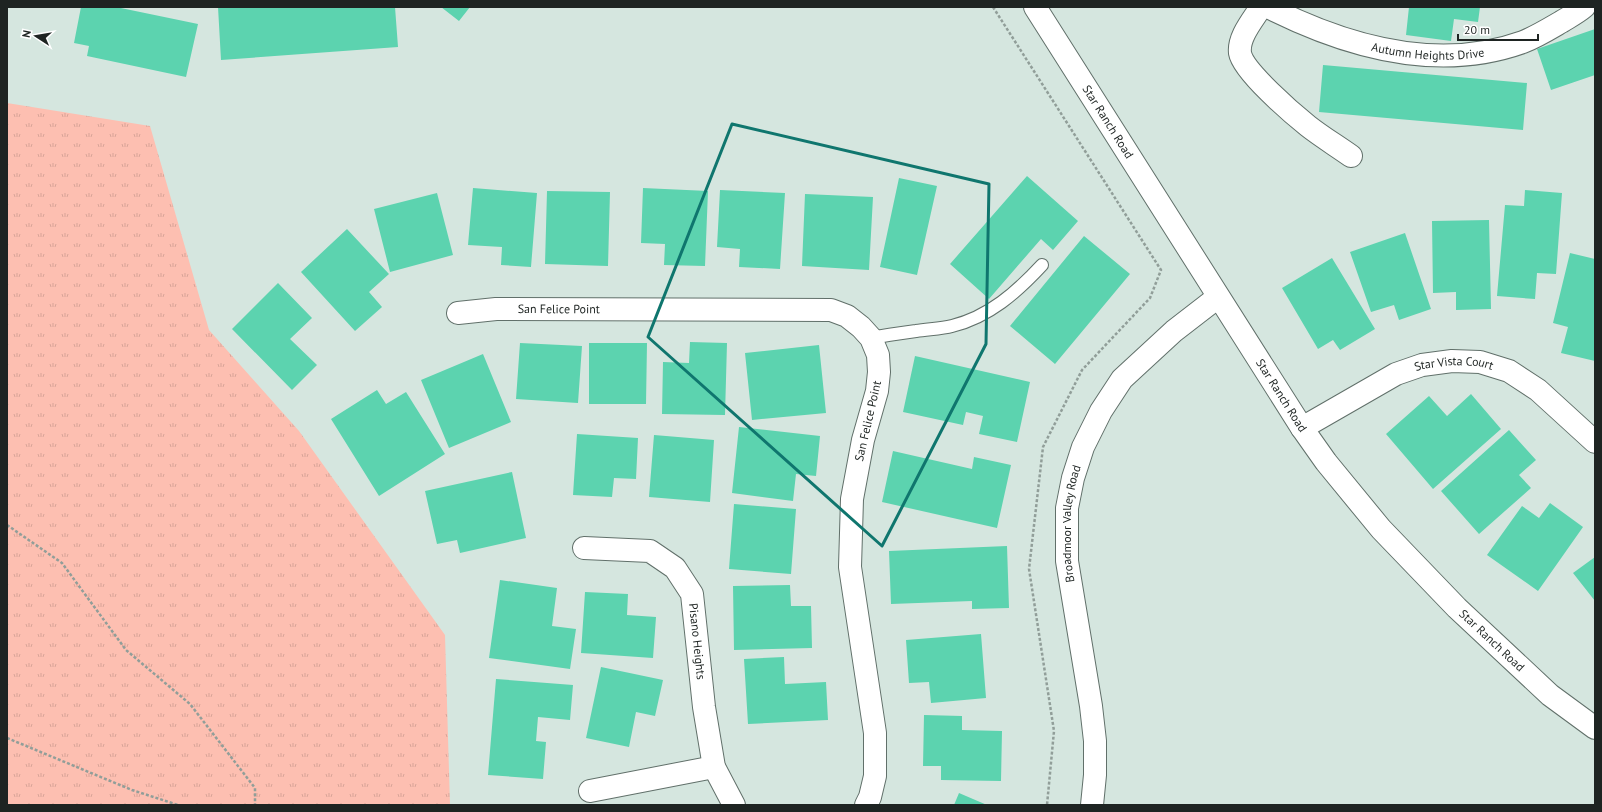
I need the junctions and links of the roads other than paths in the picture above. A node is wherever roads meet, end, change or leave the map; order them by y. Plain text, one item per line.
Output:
1 (1035, 7) edge
2 (1261, 7) edge
3 (1268, 7) edge
4 (1584, 7) edge
5 (1351, 156) dead end
6 (1042, 265) dead end
7 (1218, 297) junction
8 (458, 313) dead end
9 (871, 338) junction
10 (1302, 428) junction
11 (1595, 442) edge
12 (584, 548) dead end
13 (1595, 728) edge
14 (714, 767) junction
15 (590, 791) dead end
16 (734, 805) edge
17 (866, 805) edge
18 (1092, 805) edge

1 - 7 street, Star Ranch Road
2 - 5 street
3 - 4 street, Autumn Heights Drive
6 - 9 lane
7 - 10 street, Star Ranch Road
7 - 18 street, Broadmoor Valley Road
8 - 9 street, San Felice Point
9 - 17 street, San Felice Point
10 - 11 street, Star Vista Court
10 - 13 street, Star Ranch Road
12 - 14 street, Pisano Heights
14 - 15 street
14 - 16 street, Pisano Heights

